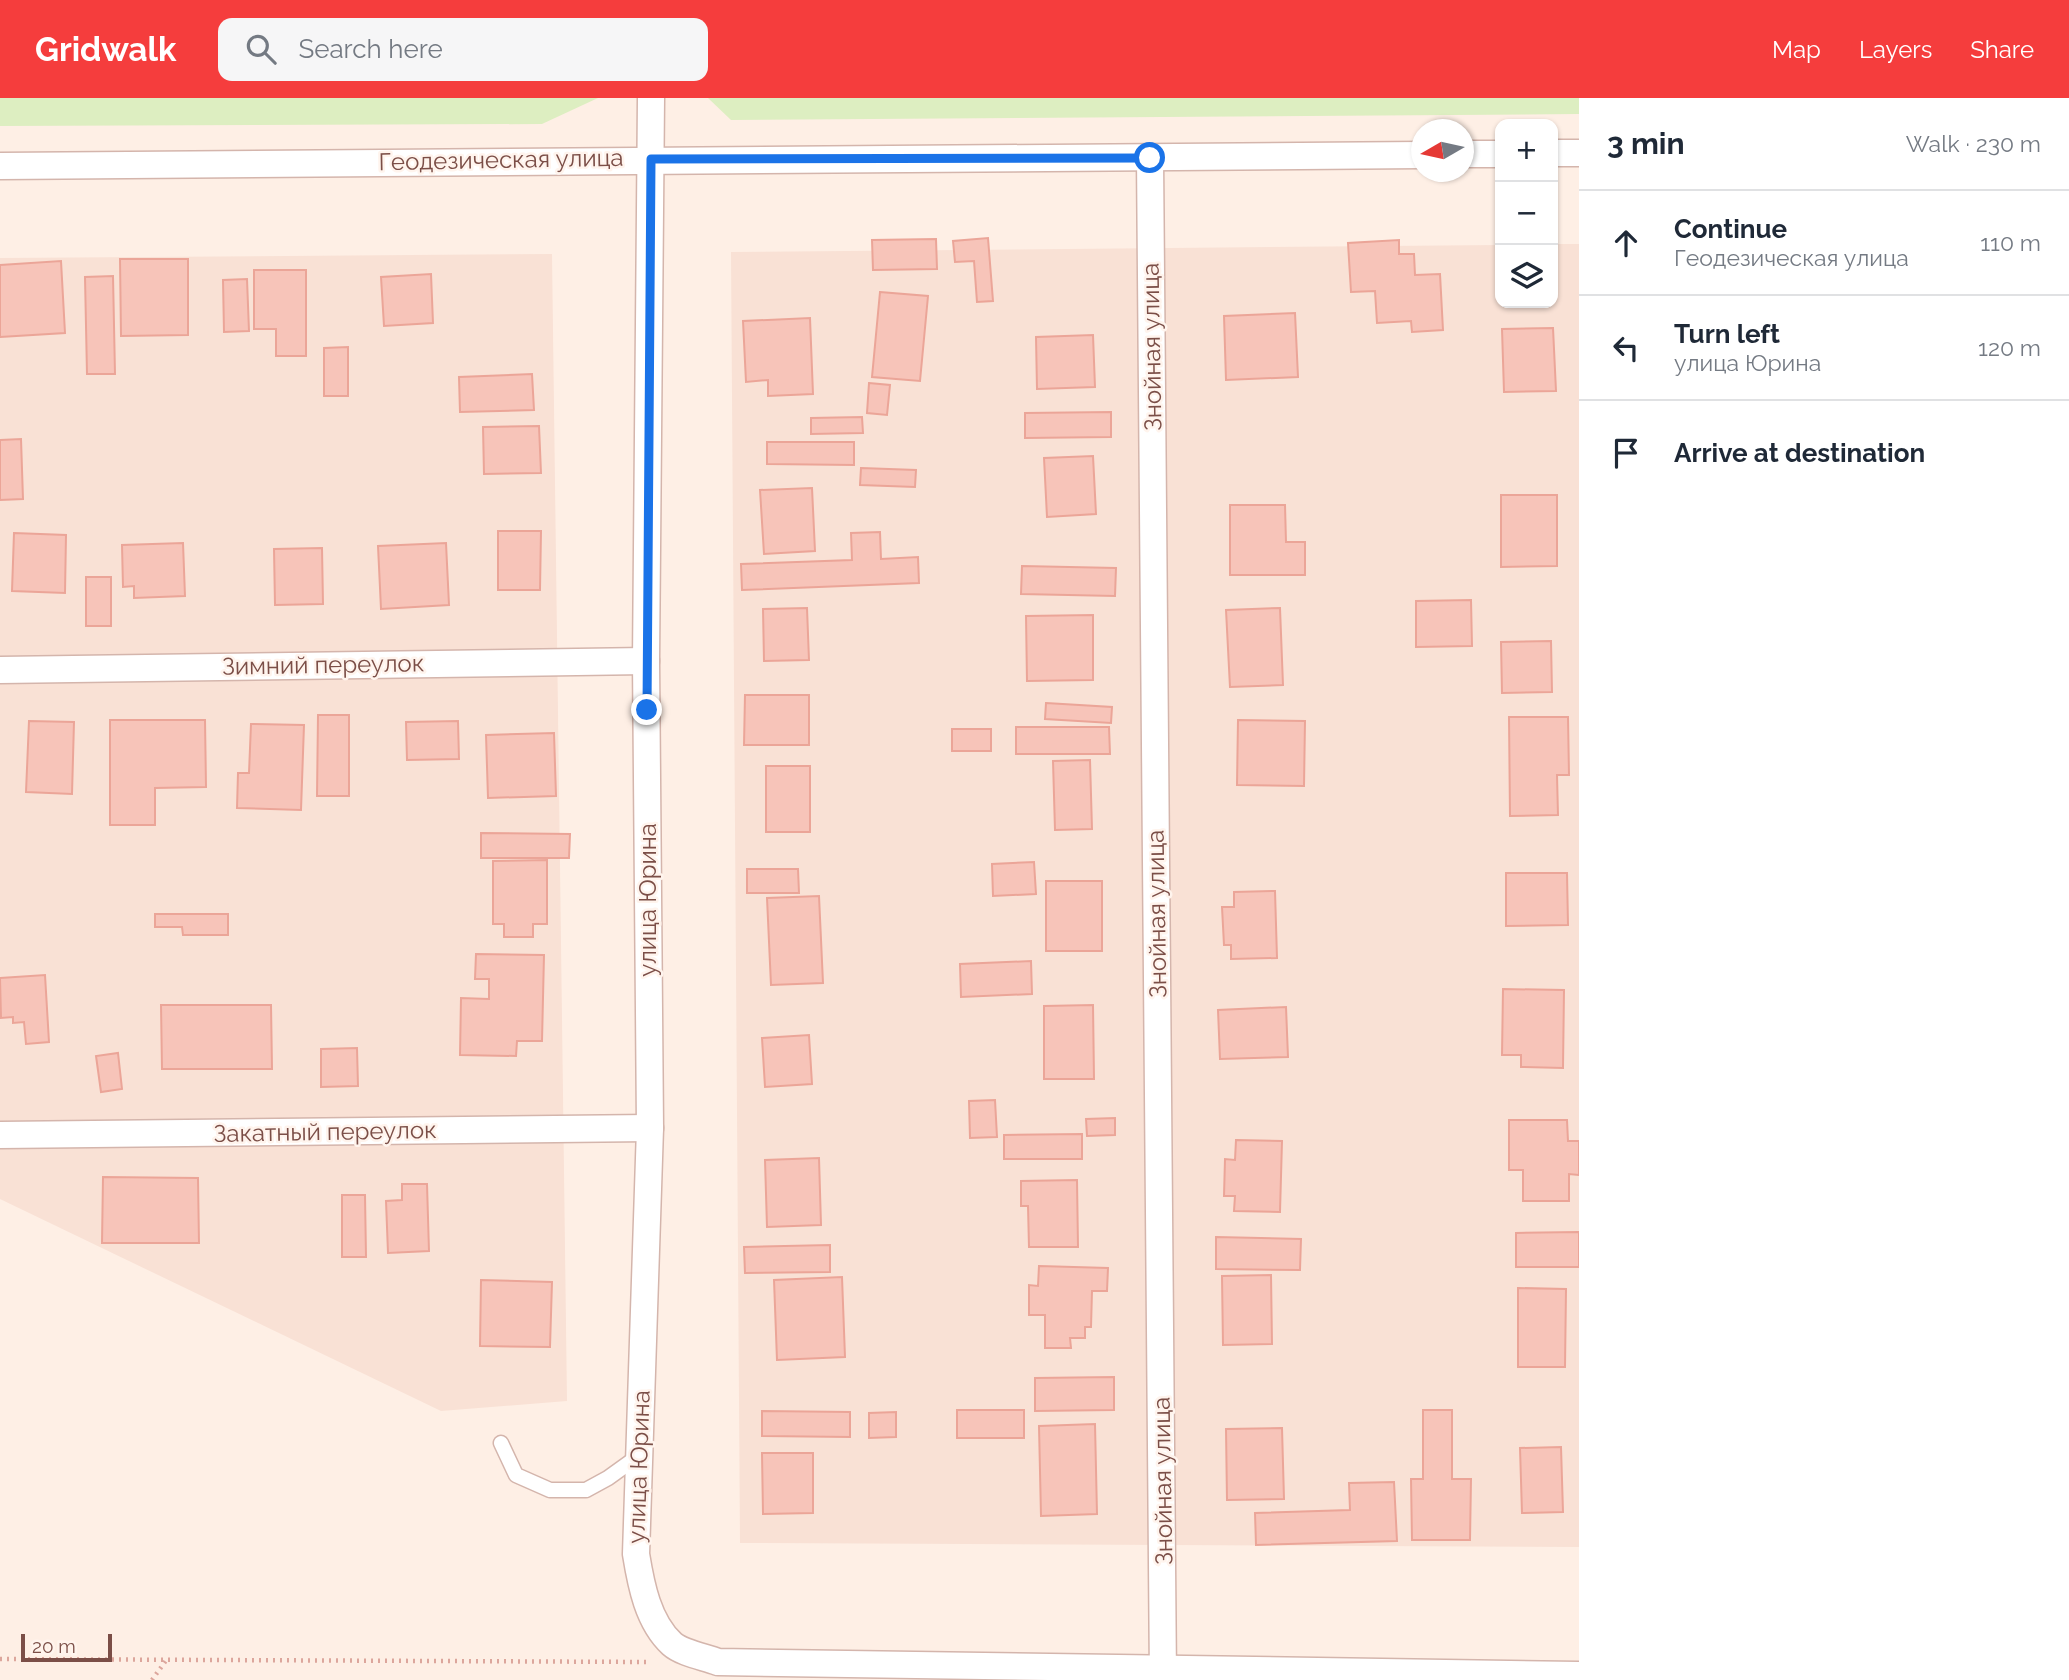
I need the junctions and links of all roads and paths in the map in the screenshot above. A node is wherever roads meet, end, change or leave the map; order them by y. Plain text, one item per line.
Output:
1 (651, 98) edge
2 (1558, 153) edge
3 (1579, 153) edge
4 (1474, 154) edge
5 (1495, 154) edge
6 (1411, 155) edge
7 (1150, 158) junction
8 (651, 159) junction
9 (0, 166) edge
10 (646, 661) junction
11 (0, 670) edge
12 (650, 1128) junction
13 (0, 1135) edge
14 (501, 1443) dead end
15 (640, 1455) junction
16 (0, 1659) edge
17 (167, 1659) junction
18 (663, 1662) dead end
19 (1164, 1675) edge
20 (1579, 1675) edge
21 (152, 1680) edge

1 - 8 street, улица Юрина
2 - 3 street
4 - 5 street
6 - 7 street, Геодезическая улица
7 - 8 street, Геодезическая улица
7 - 19 street, Знойная улица
8 - 9 street, Геодезическая улица
8 - 10 street, улица Юрина
10 - 11 street, Зимний переулок
10 - 12 street, улица Юрина
12 - 13 street, Закатный переулок
12 - 15 street, улица Юрина
14 - 15 lane
15 - 19 street, улица Юрина
16 - 17 path
17 - 18 path
17 - 21 path
19 - 20 street, улица Юрина

